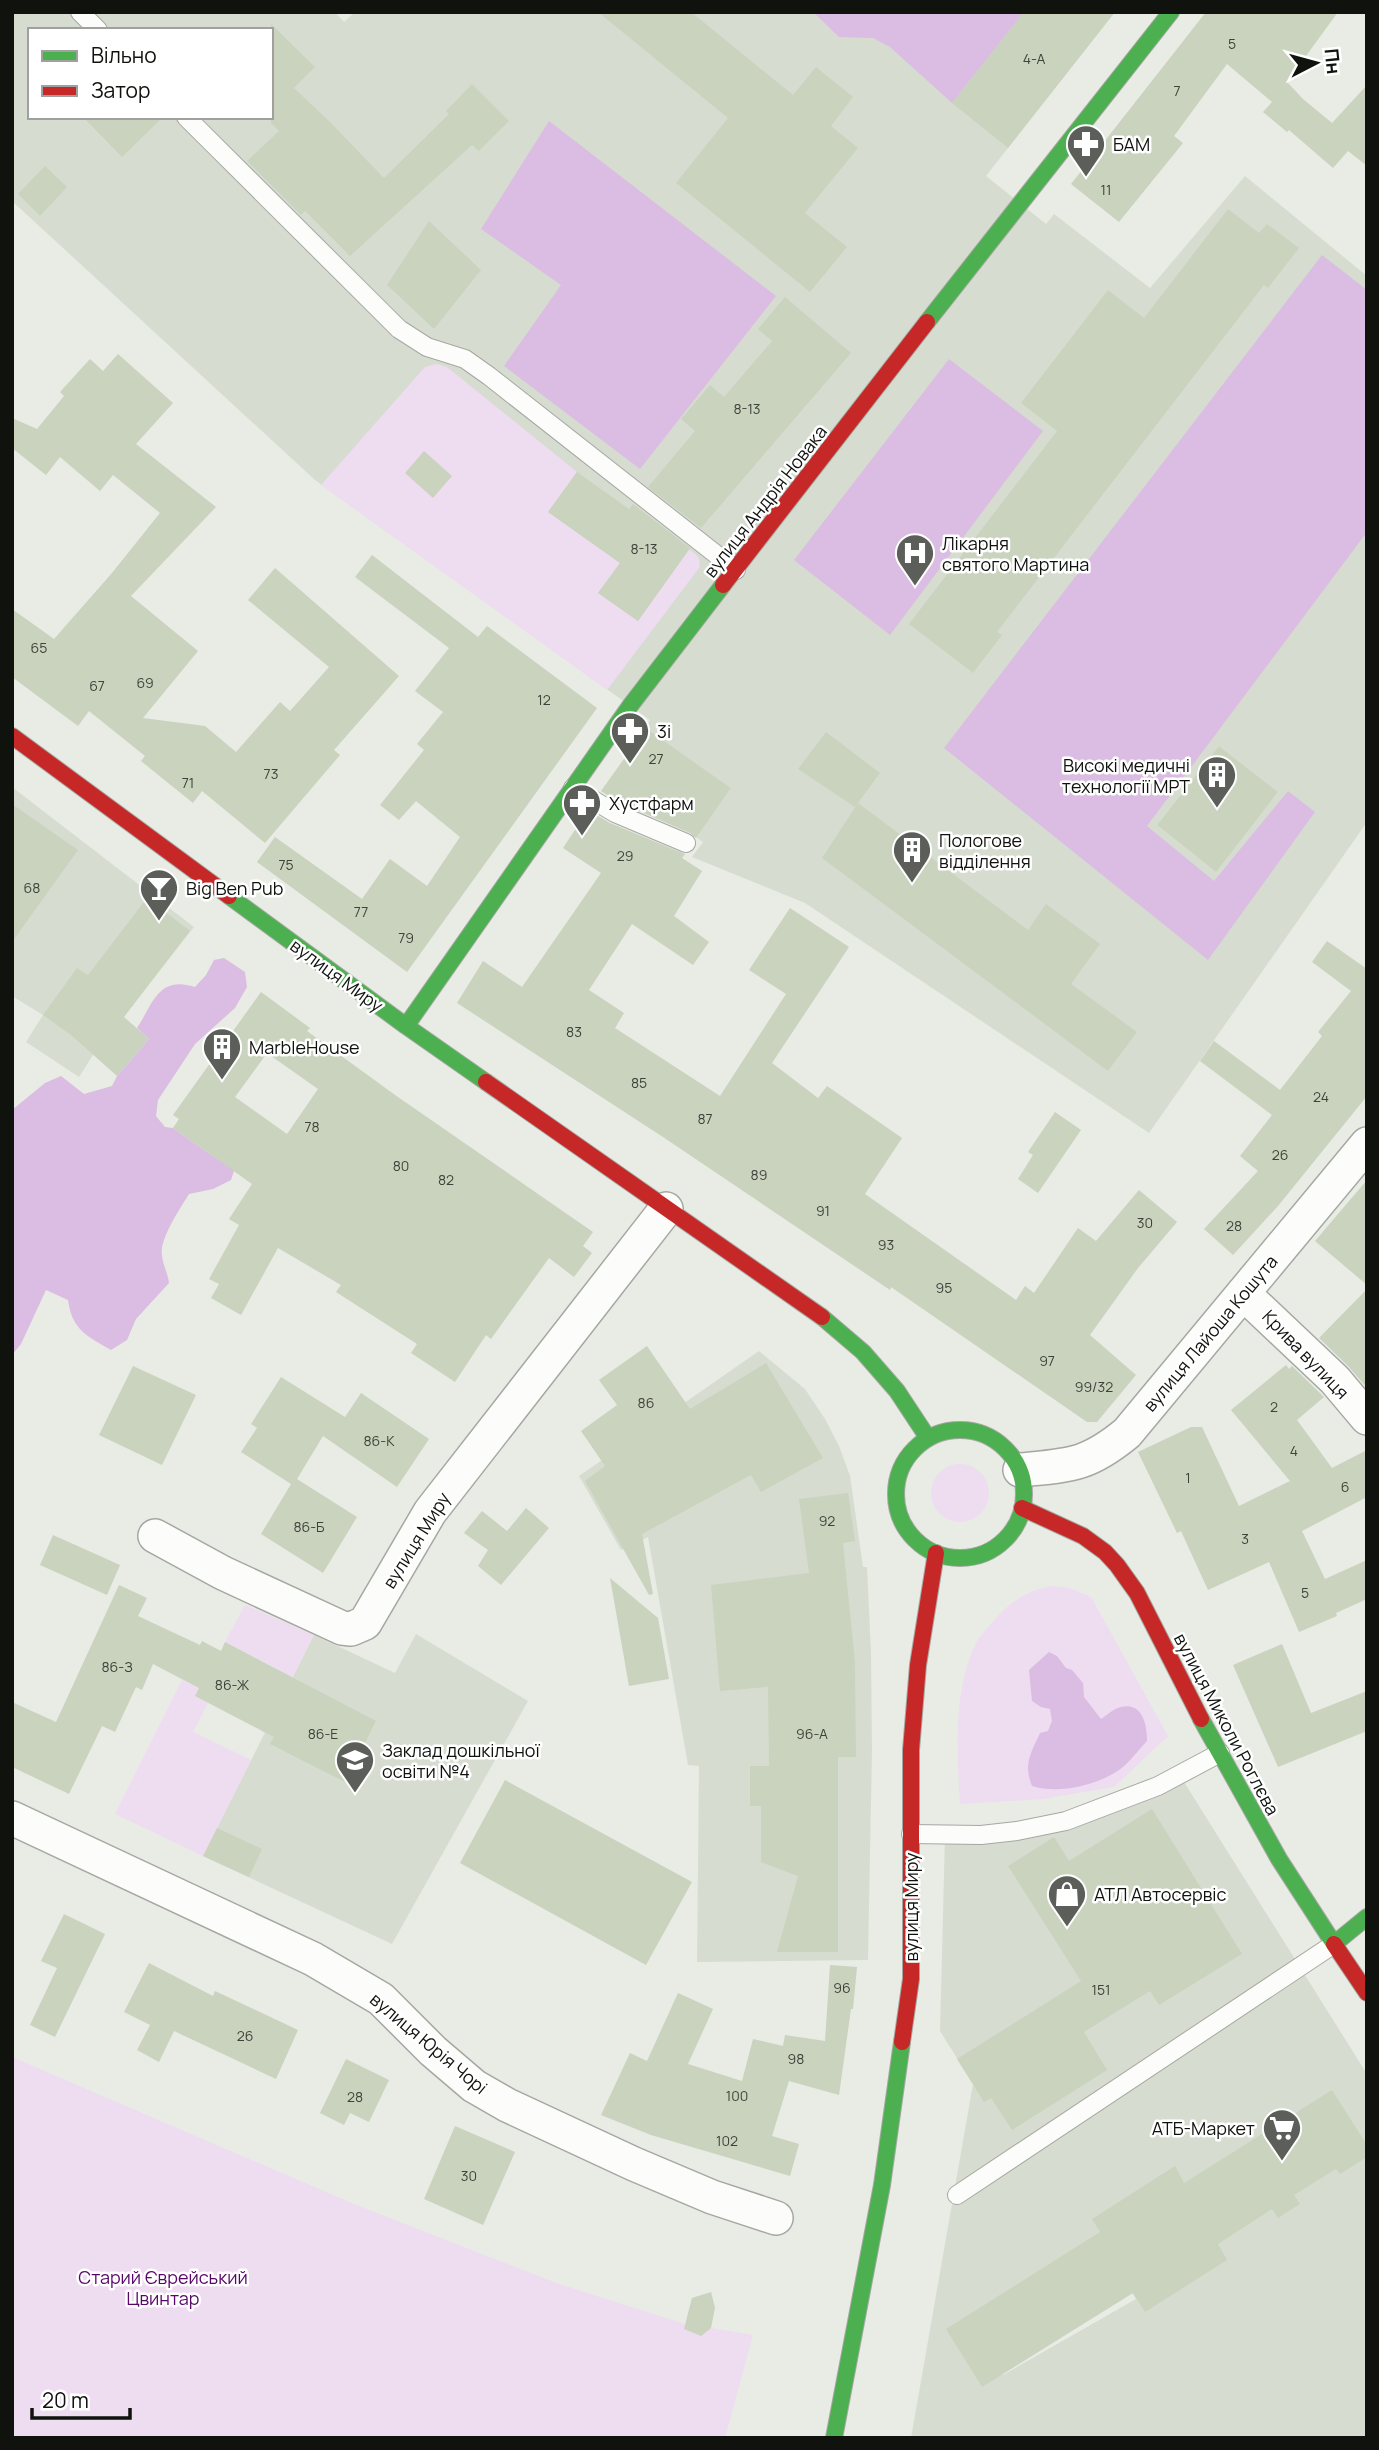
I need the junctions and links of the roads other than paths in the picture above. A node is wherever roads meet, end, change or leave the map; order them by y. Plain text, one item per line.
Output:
1 (80, 12) edge
2 (1171, 12) edge
3 (96, 28) edge
4 (188, 119) edge
5 (736, 570) junction
6 (12, 736) edge
7 (573, 788) junction
8 (686, 843) dead end
9 (406, 1026) junction
10 (1367, 1143) edge
11 (666, 1209) junction
12 (1243, 1293) junction
13 (1367, 1418) edge
14 (928, 1438) junction
15 (1020, 1470) junction
16 (1022, 1508) junction
17 (155, 1535) dead end
18 (936, 1553) junction
19 (1220, 1753) junction
20 (12, 1818) edge
21 (911, 1834) junction
22 (1367, 1917) edge
23 (1334, 1944) junction
24 (1367, 1993) edge
25 (957, 2195) dead end
26 (776, 2218) dead end
27 (834, 2438) edge

1 - 3 lane
2 - 5 main road, вулиця Андрія Новака
4 - 5 lane
5 - 7 main road, вулиця Андрія Новака
6 - 9 main road, вулиця Миру
7 - 8 lane
7 - 9 main road, вулиця Андрія Новака
9 - 11 main road, вулиця Миру
10 - 12 street, вулиця Лайоша Кошута
11 - 14 main road, вулиця Миру
11 - 17 street, вулиця Миру
12 - 13 street, Крива вулиця
12 - 15 street, вулиця Лайоша Кошута
14 - 15 main road
14 - 18 main road
15 - 16 main road
16 - 18 main road
16 - 19 main road, вулиця Миколи Роглєва
18 - 21 main road, вулиця Миру
19 - 21 lane
19 - 23 main road, вулиця Миколи Роглєва
20 - 26 street, вулиця Юрія Чорі
21 - 27 main road, вулиця Миру
22 - 23 main road
23 - 24 main road, вулиця Миколи Роглєва
23 - 25 lane

